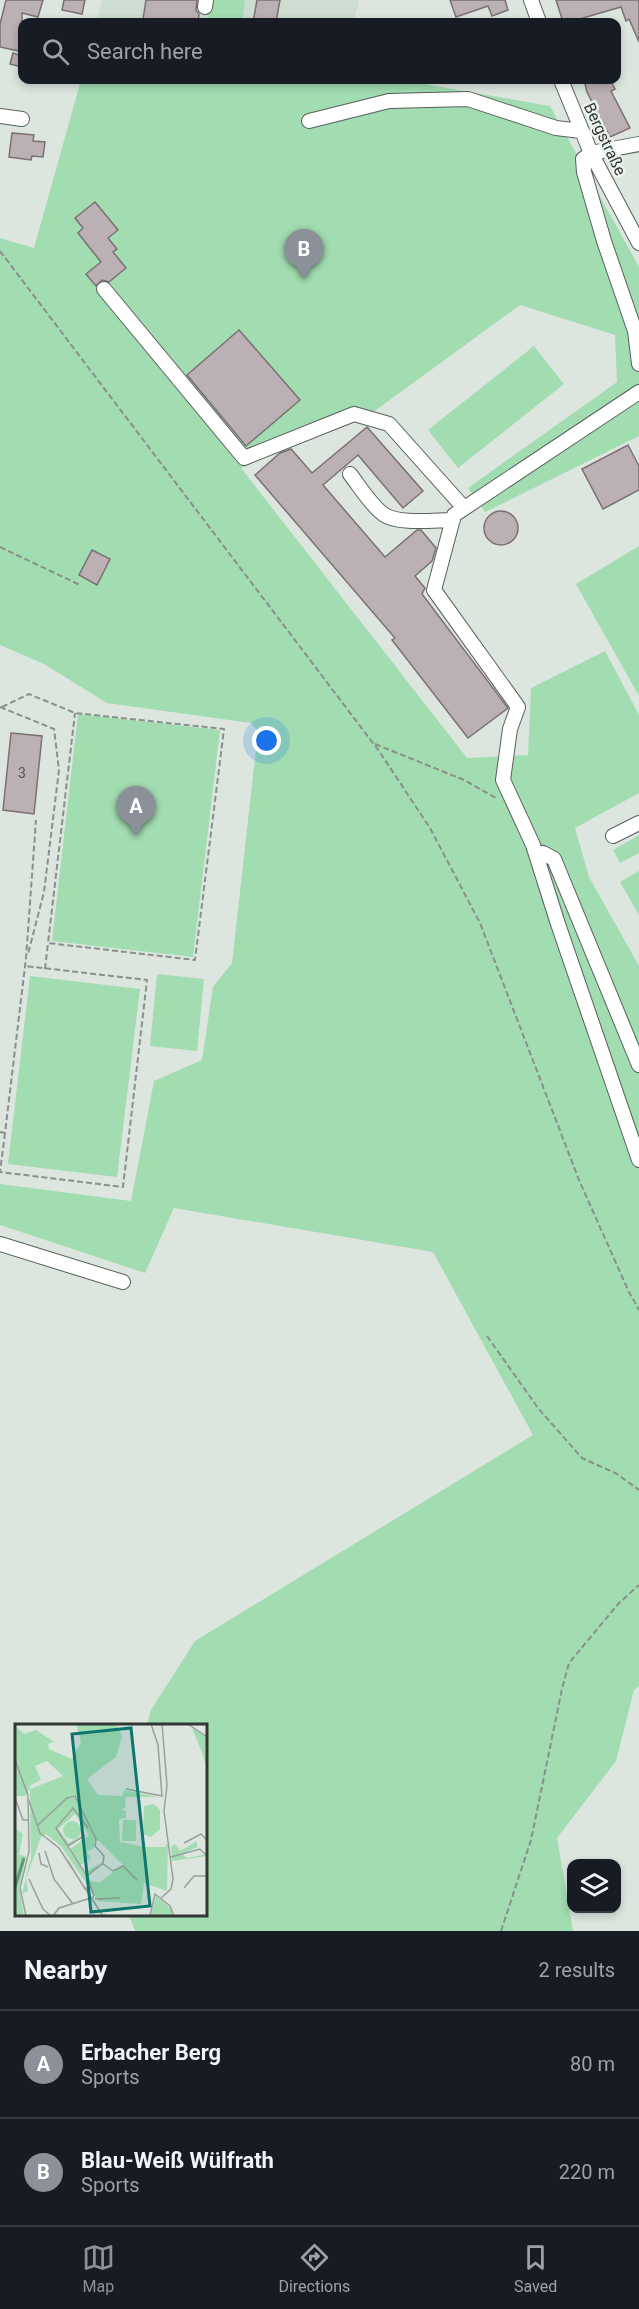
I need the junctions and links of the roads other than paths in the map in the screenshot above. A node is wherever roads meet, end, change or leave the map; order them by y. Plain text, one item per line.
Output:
1 (531, 0) edge
2 (538, 18) edge
3 (563, 84) edge
4 (0, 116) edge
5 (22, 119) dead end
6 (309, 122) dead end
7 (581, 131) junction
8 (639, 144) edge
9 (591, 153) junction
10 (639, 243) edge
11 (104, 289) dead end
12 (639, 364) edge
13 (639, 392) edge
14 (350, 474) dead end
15 (464, 508) junction
16 (453, 520) junction
17 (639, 823) edge
18 (613, 836) dead end
19 (537, 858) junction
20 (639, 1065) edge
21 (639, 1160) edge
22 (0, 1244) edge
23 (123, 1282) dead end

1 - 2 street
3 - 7 street, Bergstraße
4 - 5 street
6 - 7 street
7 - 9 street, Bergstraße
8 - 9 street
9 - 10 street, Bergstraße
9 - 12 street
11 - 15 street
13 - 15 street
14 - 16 street
15 - 16 street
16 - 19 street
17 - 18 street
19 - 20 street
19 - 21 street
22 - 23 street

